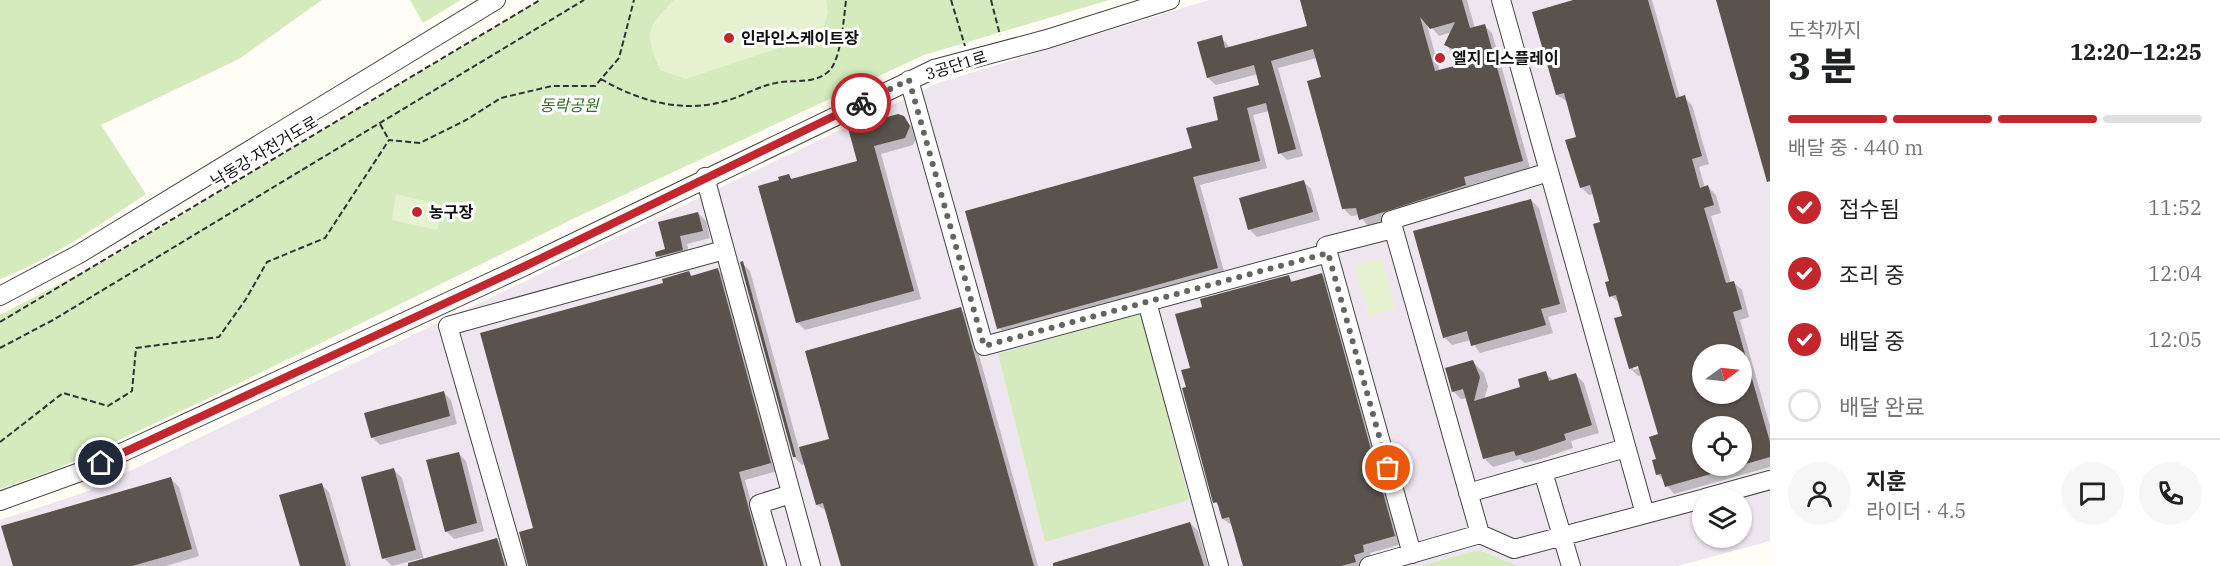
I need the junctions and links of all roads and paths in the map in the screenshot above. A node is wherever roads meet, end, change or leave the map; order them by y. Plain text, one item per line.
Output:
1 (496, 0) edge
2 (540, 0) edge
3 (584, 0) edge
4 (634, 0) edge
5 (846, 0) edge
6 (951, 0) edge
7 (991, 0) edge
8 (1170, 0) edge
9 (1501, 0) edge
10 (1004, 50) junction
11 (969, 60) junction
12 (601, 79) junction
13 (909, 80) junction
14 (380, 124) junction
15 (389, 140) junction
16 (1549, 172) junction
17 (705, 177) junction
18 (1393, 229) junction
19 (724, 250) junction
20 (1328, 253) junction
21 (0, 296) edge
22 (1147, 302) junction
23 (0, 322) edge
24 (0, 348) edge
25 (0, 442) edge
26 (1626, 448) junction
27 (1543, 472) junction
28 (1770, 480) edge
29 (1741, 488) edge
30 (1468, 493) junction
31 (791, 494) junction
32 (0, 501) edge
33 (1692, 501) edge
34 (1645, 514) junction
35 (1480, 534) junction
36 (1562, 536) junction
37 (1412, 554) junction
38 (517, 566) edge
39 (777, 566) edge
40 (811, 566) edge
41 (1219, 566) edge
42 (1369, 566) edge
43 (1571, 566) edge

1 - 21 street
2 - 23 path, 낙동강 자전거도로
3 - 14 path
4 - 12 path
5 - 12 path
6 - 11 path
7 - 10 path
8 - 10 street, 3공단1로
9 - 16 street
10 - 11 street, 3공단1로
11 - 13 street, 3공단1로
12 - 15 path
13 - 17 street, 3공단1로
13 - 22 street
14 - 15 path
14 - 24 path
15 - 25 path
16 - 18 street
16 - 26 street
17 - 19 street
17 - 32 street, 3공단1로
18 - 20 street
18 - 30 street
19 - 31 street
19 - 38 street
20 - 22 street
20 - 37 street
22 - 41 street
26 - 27 street
26 - 34 street
27 - 30 street
27 - 36 street
28 - 29 street
30 - 35 street
31 - 39 street
31 - 40 street
33 - 34 street
34 - 36 street
35 - 36 street
35 - 37 street
36 - 43 street
37 - 42 street

